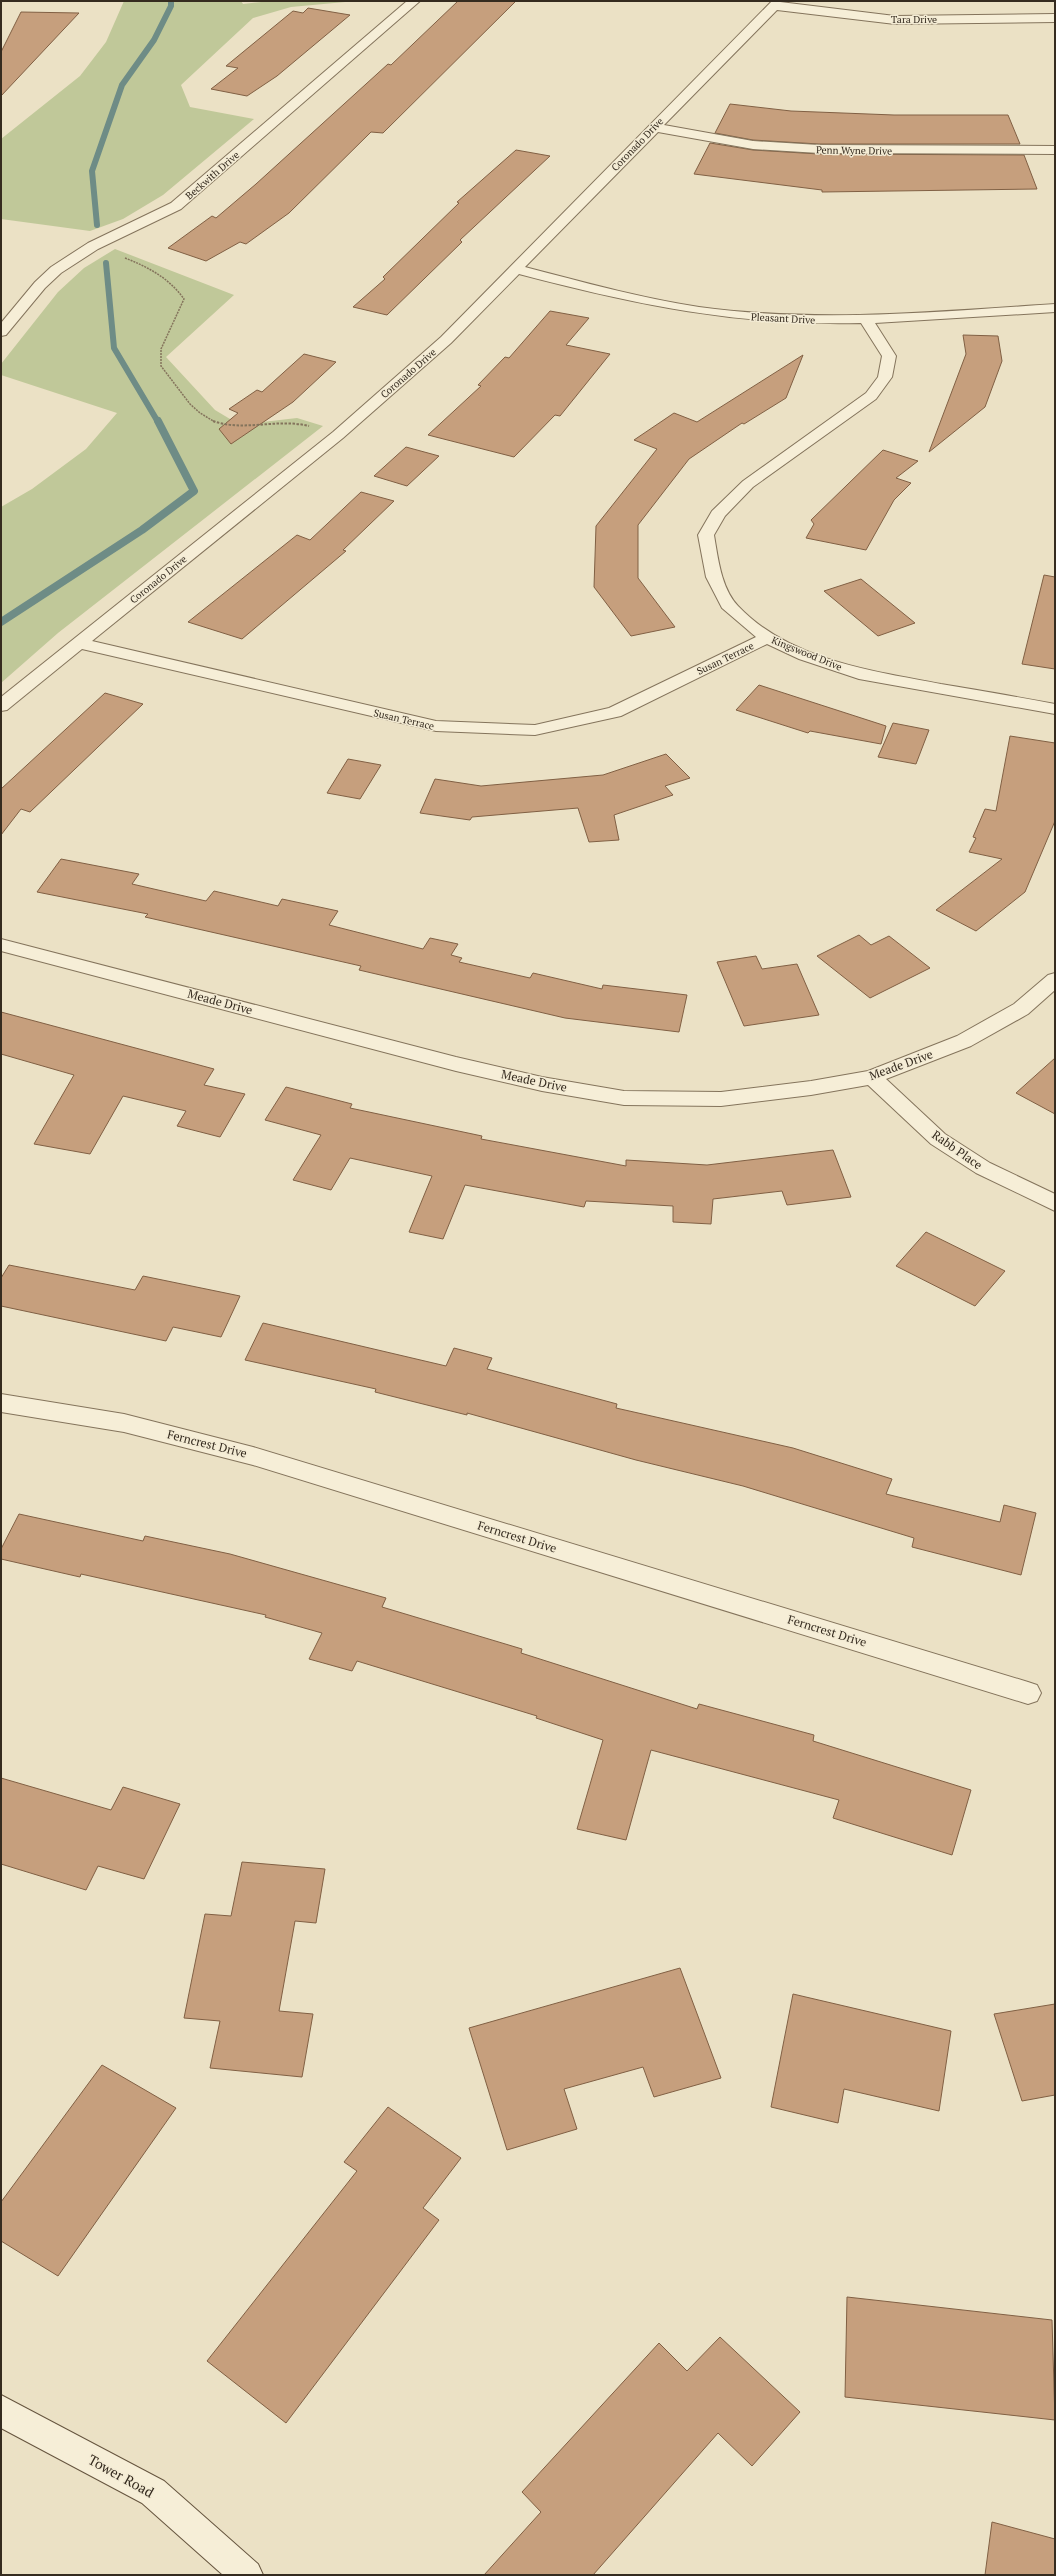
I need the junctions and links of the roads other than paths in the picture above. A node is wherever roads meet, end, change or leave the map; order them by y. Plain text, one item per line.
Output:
1 (414, 1) edge
2 (776, 3) edge
3 (1055, 18) edge
4 (654, 126) junction
5 (1055, 150) edge
6 (516, 269) junction
7 (1055, 308) edge
8 (867, 321) junction
9 (1, 332) edge
10 (767, 638) junction
11 (78, 643) junction
12 (1, 706) edge
13 (1055, 709) edge
14 (1, 945) edge
15 (1055, 979) edge
16 (872, 1078) junction
17 (1055, 1203) edge
18 (1, 1403) edge
19 (1028, 1693) dead end
20 (1, 2411) edge
21 (248, 2575) edge

1 - 9 street, Beckwith Drive
2 - 3 street, Tara Drive
2 - 4 street, Coronado Drive
4 - 5 street, Penn Wyne Drive
4 - 6 street, Coronado Drive
6 - 8 street, Pleasant Drive
6 - 11 street, Coronado Drive
7 - 8 street, Pleasant Drive
8 - 10 street, Kingswood Drive
10 - 11 street, Susan Terrace
10 - 13 street, Kingswood Drive
11 - 12 street, Coronado Drive
14 - 16 street, Meade Drive
15 - 16 street, Meade Drive
16 - 17 street, Rabb Place
18 - 19 street, Ferncrest Drive
20 - 21 street, Tower Road

